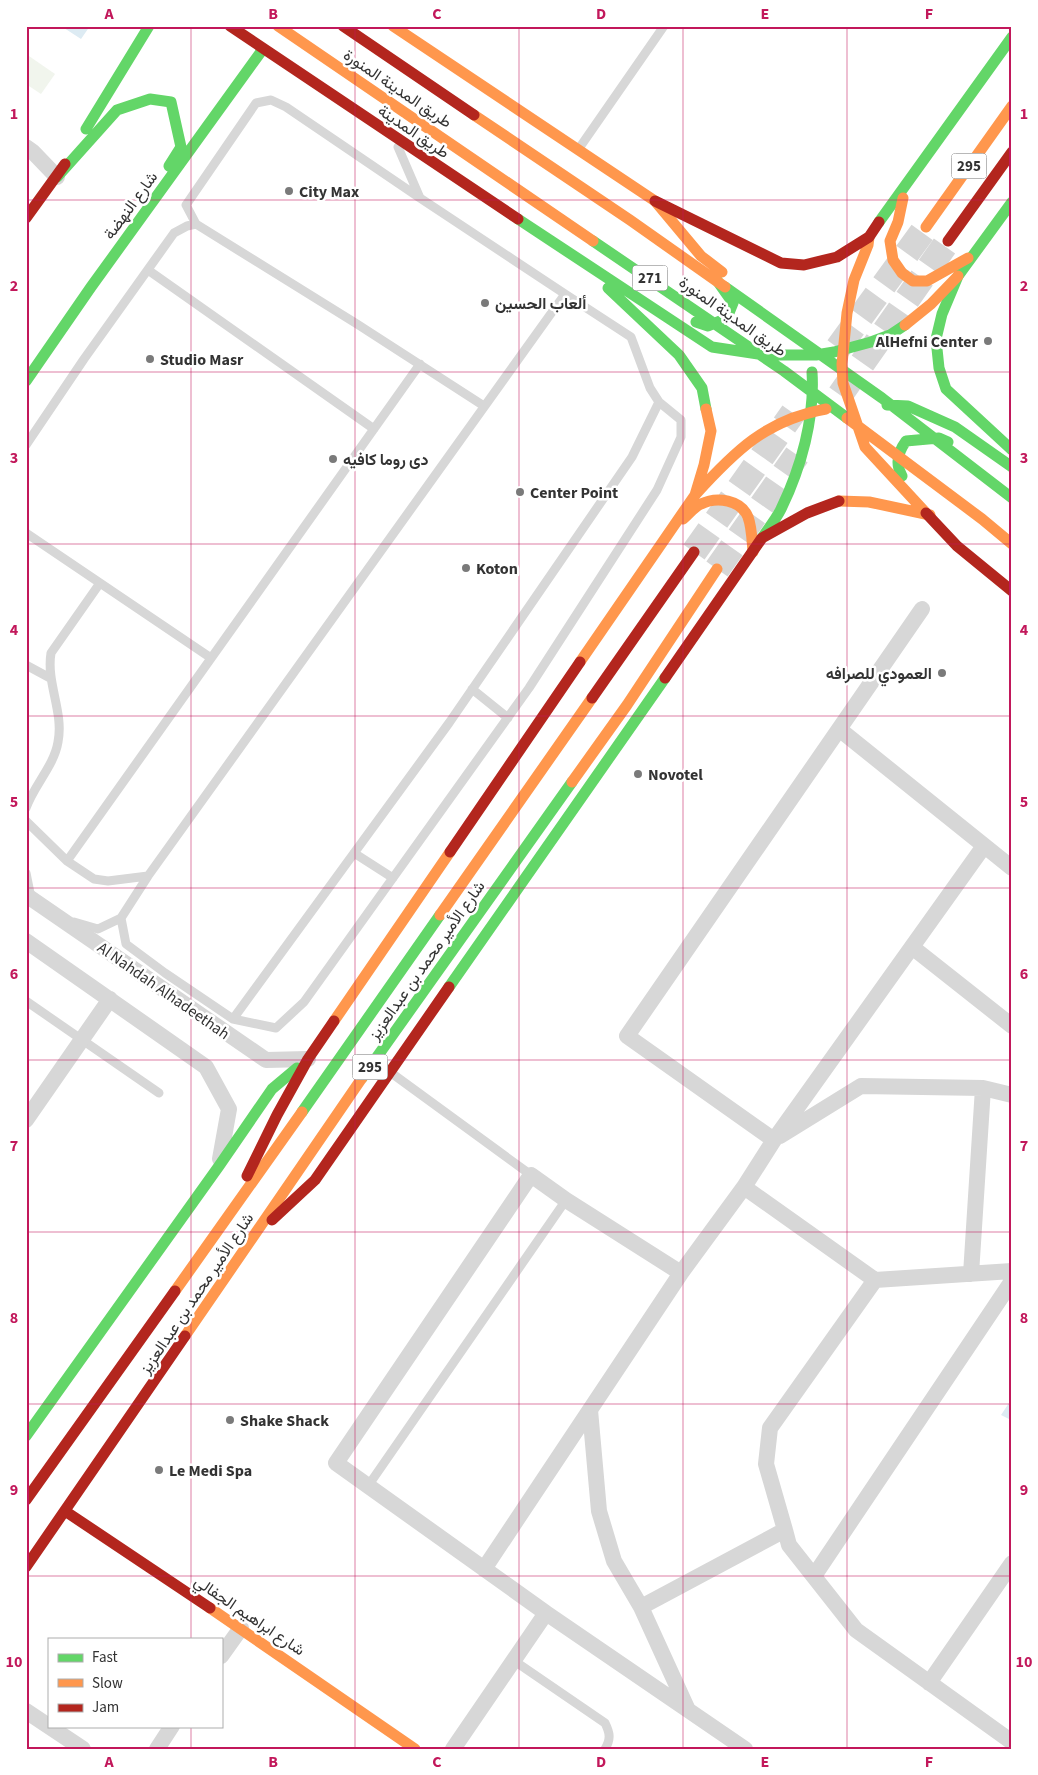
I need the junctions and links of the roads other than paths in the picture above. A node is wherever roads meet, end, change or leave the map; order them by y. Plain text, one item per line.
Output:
1 (149, 26) edge
2 (230, 26) edge
3 (278, 26) edge
4 (343, 26) edge
5 (393, 26) edge
6 (664, 26) edge
7 (1012, 37) edge
8 (263, 49) junction
9 (1012, 106) edge
10 (394, 137) junction
11 (26, 147) edge
12 (579, 150) junction
13 (1012, 152) edge
14 (57, 177) junction
15 (906, 184) junction
16 (420, 198) junction
17 (655, 201) junction
18 (1012, 202) edge
19 (26, 218) edge
20 (196, 224) junction
21 (926, 227) tunnel mouth
22 (869, 237) junction
23 (948, 242) tunnel mouth
24 (701, 256) junction
25 (973, 256) junction
26 (580, 261) junction
27 (148, 270) junction
28 (958, 276) junction
29 (91, 287) junction
30 (565, 294) junction
31 (659, 311) junction
32 (842, 351) junction
33 (808, 357) junction
34 (420, 364) junction
35 (26, 381) edge
36 (659, 402) junction
37 (484, 406) junction
38 (850, 406) junction
39 (810, 412) junction
40 (374, 429) junction
41 (26, 445) edge
42 (1012, 450) edge
43 (1012, 467) edge
44 (1012, 472) edge
45 (695, 496) junction
46 (1012, 498) edge
47 (930, 515) junction
48 (672, 528) junction
49 (26, 533) edge
50 (762, 538) junction
51 (1012, 544) edge
52 (694, 552) tunnel mouth
53 (753, 552) junction
54 (717, 569) tunnel mouth
55 (100, 583) junction
56 (1012, 591) edge
57 (922, 609) dead end
58 (211, 658) junction
59 (26, 665) edge
60 (50, 678) junction
61 (472, 690) junction
62 (508, 718) junction
63 (839, 729) junction
64 (26, 808) edge
65 (26, 821) edge
66 (984, 846) junction
67 (354, 853) junction
68 (67, 861) junction
69 (1012, 868) edge
70 (26, 873) edge
71 (148, 876) junction
72 (393, 878) junction
73 (29, 897) edge
74 (59, 918) junction
75 (121, 918) junction
76 (26, 941) edge
77 (912, 947) junction
78 (110, 1000) junction
79 (26, 1001) edge
80 (233, 1019) junction
81 (1012, 1026) edge
82 (82, 1040) junction
83 (308, 1059) junction
84 (390, 1072) junction
85 (983, 1088) junction
86 (159, 1094) dead end
87 (1012, 1095) edge
88 (26, 1120) edge
89 (774, 1140) junction
90 (219, 1166) junction
91 (531, 1175) junction
92 (744, 1187) junction
93 (566, 1200) junction
94 (226, 1220) junction
95 (253, 1238) junction
96 (1012, 1271) edge
97 (681, 1274) junction
98 (971, 1274) junction
99 (875, 1280) junction
100 (1012, 1281) edge
101 (590, 1410) junction
102 (26, 1436) edge
103 (368, 1486) junction
104 (26, 1500) edge
105 (65, 1511) junction
106 (785, 1530) junction
107 (1012, 1563) edge
108 (26, 1568) edge
109 (484, 1569) junction
110 (814, 1576) junction
111 (641, 1607) junction
112 (546, 1613) junction
113 (241, 1628) junction
114 (222, 1655) edge
115 (513, 1660) junction
116 (929, 1683) junction
117 (688, 1710) junction
118 (26, 1711) edge
119 (48, 1726) edge
120 (52, 1728) edge
121 (171, 1728) edge
122 (1012, 1742) edge
123 (83, 1749) edge
124 (157, 1749) edge
125 (415, 1749) edge
126 (453, 1749) edge
127 (605, 1749) edge
128 (745, 1749) edge

1 - 14 main road
2 - 8 main road, طريق المدينة
3 - 51 main road, طريق المدينة المنورة / 271
4 - 46 main road, طريق المدينة المنورة / 271
5 - 12 main road
6 - 12 lane
7 - 15 main road
8 - 10 main road, طريق المدينة
8 - 29 main road, شارع النهضة
9 - 21 main road, 295
10 - 16 lane
10 - 26 main road, طريق المدينة
11 - 14 street
12 - 17 main road
13 - 23 main road, 295
14 - 19 main road
14 - 29 main road
15 - 22 main road
15 - 25 main road
16 - 20 lane
16 - 30 lane
17 - 22 main road
17 - 24 main road
18 - 25 main road
20 - 27 lane
20 - 34 lane
22 - 32 main road
24 - 31 main road
24 - 33 main road
25 - 28 main road
26 - 31 main road
26 - 45 main road
27 - 40 lane
27 - 41 lane
28 - 32 main road
28 - 42 main road
29 - 35 main road, شارع النهضة
30 - 36 lane
30 - 37 lane
31 - 33 main road
32 - 33 main road
32 - 38 main road
33 - 39 main road
34 - 37 lane
34 - 40 lane
36 - 61 lane
36 - 62 lane
37 - 71 lane
38 - 39 main road
38 - 43 main road
38 - 47 main road
39 - 45 main road
39 - 50 main road
40 - 58 lane
44 - 47 main road
45 - 48 main road
47 - 50 main road
47 - 56 main road
48 - 53 main road
48 - 83 main road
49 - 55 lane
50 - 53 main road
52 - 94 main road, شارع الأمير محمد بن عبدالعزيز / 295
53 - 84 main road
54 - 95 main road, شارع الأمير محمد بن عبدالعزيز / 295
55 - 58 lane
55 - 60 lane
57 - 63 street
58 - 68 lane
59 - 60 lane
60 - 64 lane
61 - 62 lane
61 - 67 lane
62 - 72 lane
63 - 66 street
63 - 89 street
65 - 68 lane
66 - 69 street
66 - 77 street
67 - 72 lane
67 - 80 lane
68 - 71 lane
70 - 73 lane
71 - 75 lane
72 - 80 lane
73 - 74 street, Al Nahdah Alhadeethah
74 - 75 lane
74 - 83 street, Al Nahdah Alhadeethah
75 - 80 lane
76 - 78 street
77 - 81 street
77 - 89 street
78 - 82 street
78 - 90 street
79 - 82 lane
82 - 86 lane
82 - 88 street
83 - 90 main road
83 - 94 main road
84 - 91 lane
84 - 95 main road
85 - 87 street
85 - 89 street
85 - 98 street
89 - 92 street
90 - 102 main road
91 - 93 street
91 - 103 street
92 - 97 street
92 - 99 street
93 - 97 street
93 - 103 lane
94 - 104 main road, شارع الأمير محمد بن عبدالعزيز / 295
95 - 105 main road, شارع الأمير محمد بن عبدالعزيز / 295
96 - 98 street
97 - 101 street
98 - 99 street
99 - 106 street
100 - 110 street
101 - 109 street
101 - 111 street
103 - 109 street
105 - 108 main road, شارع الأمير محمد بن عبدالعزيز / 295
105 - 113 main road, شارع ابراهيم الجفالي
106 - 110 street
106 - 111 street
107 - 116 street
109 - 112 street
110 - 116 street
111 - 117 street
112 - 115 street
112 - 117 street
113 - 114 street
113 - 125 main road, شارع ابراهيم الجفالي
115 - 126 street
115 - 127 lane
116 - 122 street
117 - 128 street
118 - 119 street
120 - 123 street
121 - 124 street

